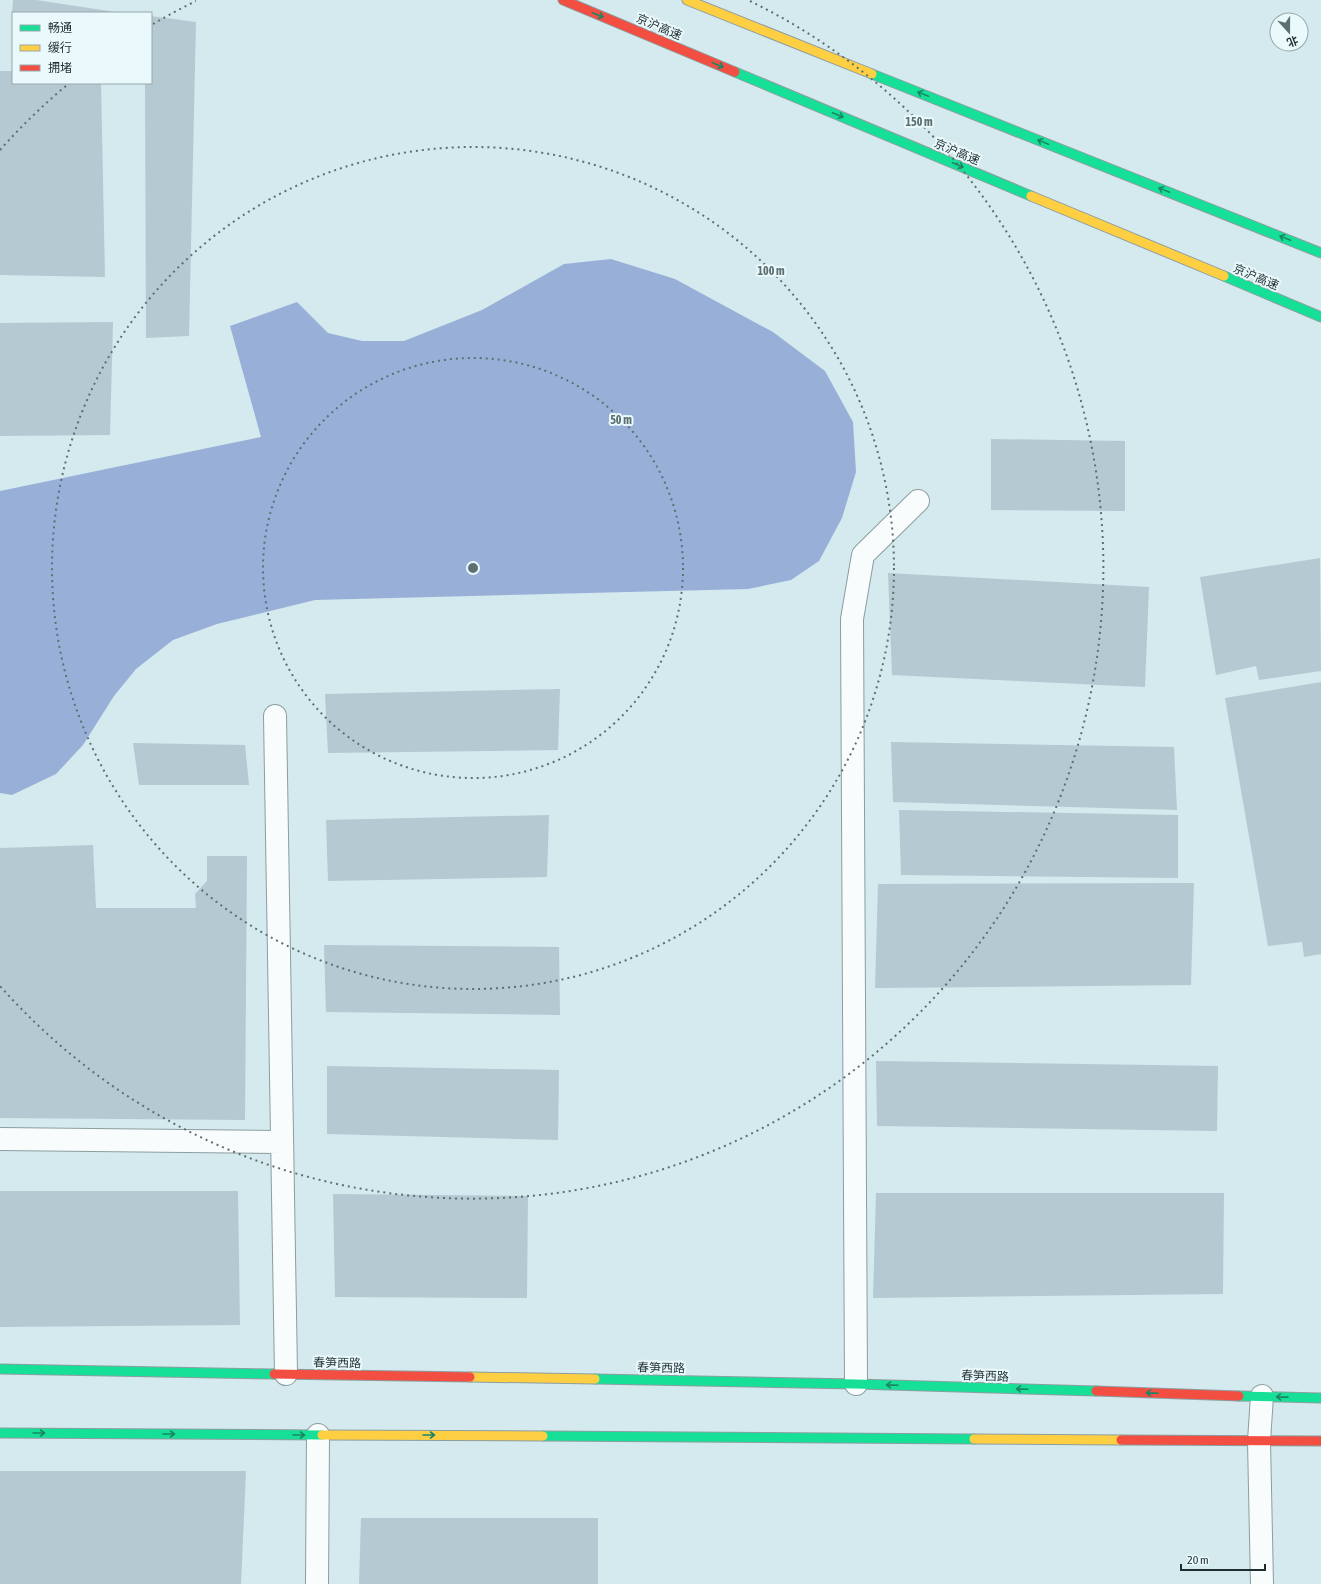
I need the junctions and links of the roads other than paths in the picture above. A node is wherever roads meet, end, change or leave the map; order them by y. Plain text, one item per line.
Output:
1 (562, 0) edge
2 (687, 0) edge
3 (1321, 253) edge
4 (1321, 317) edge
5 (918, 501) dead end
6 (275, 716) dead end
7 (0, 1140) edge
8 (282, 1142) junction
9 (0, 1369) edge
10 (286, 1374) junction
11 (856, 1384) junction
12 (1262, 1396) junction
13 (1321, 1398) edge
14 (0, 1433) edge
15 (318, 1435) junction
16 (1259, 1441) junction
17 (1321, 1441) edge
18 (317, 1584) edge
19 (1262, 1584) edge

1 -> 4 main road, 京沪高速
3 -> 2 main road
5 - 11 street
6 - 8 street
7 - 8 street
8 - 10 street
9 - 10 main road, 春笋西路
10 - 11 main road, 春笋西路
12 -> 11 main road, 春笋西路
13 -> 12 main road, 春笋西路
12 - 16 street
14 -> 15 main road
15 -> 16 main road
15 - 18 street
16 - 17 main road
16 - 19 street

